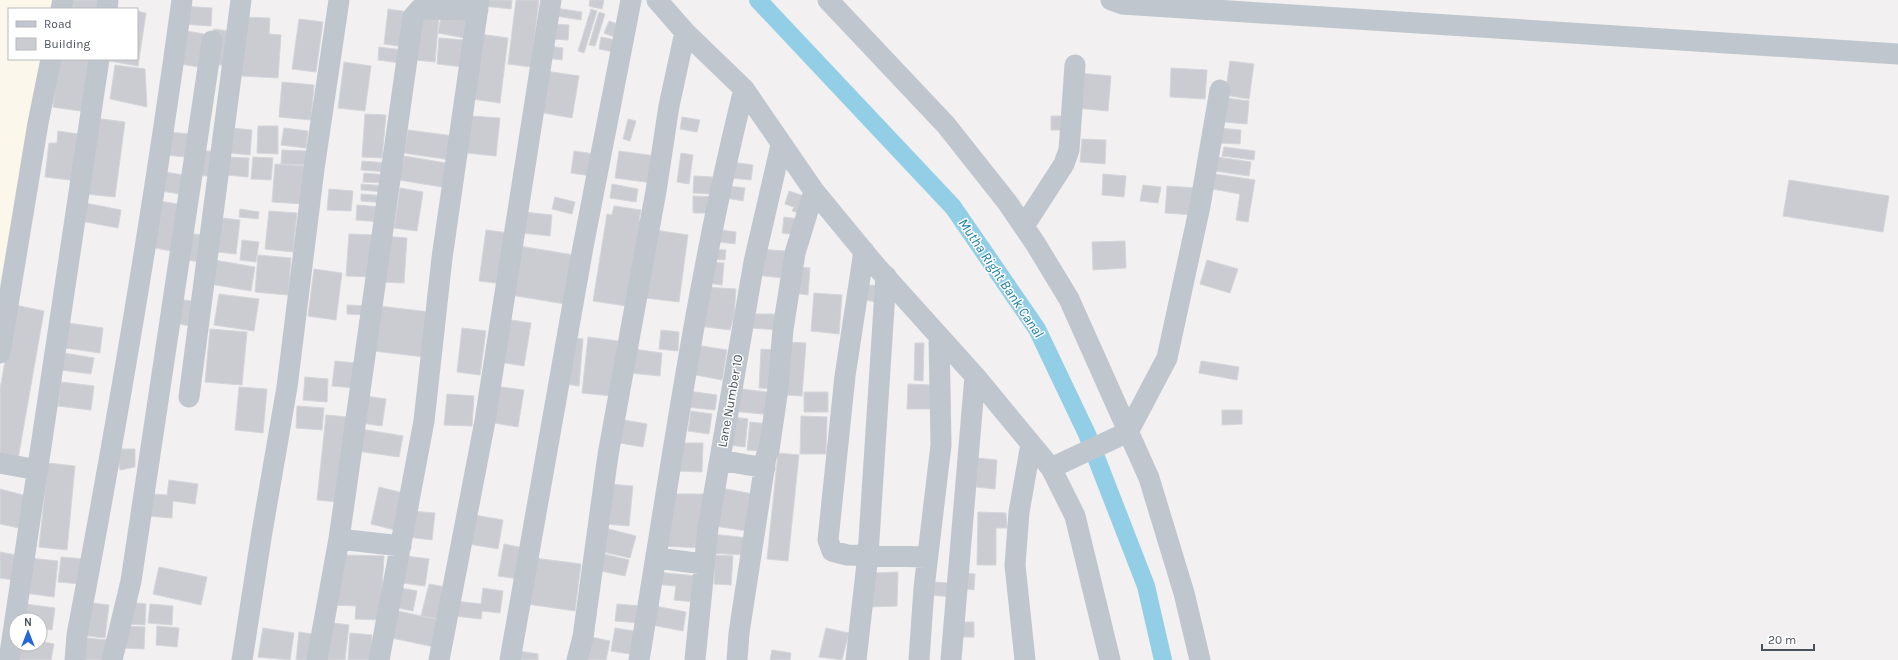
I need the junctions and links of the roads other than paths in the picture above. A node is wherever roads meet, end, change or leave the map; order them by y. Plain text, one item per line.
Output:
1 (182, 0) edge
2 (241, 0) edge
3 (339, 0) edge
4 (551, 0) edge
5 (631, 0) edge
6 (657, 0) edge
7 (828, 0) edge
8 (1111, 0) edge
9 (478, 5) edge
10 (685, 32) junction
11 (212, 40) dead end
12 (1898, 54) edge
13 (51, 60) edge
14 (99, 60) edge
15 (1075, 65) dead end
16 (744, 89) junction
17 (1220, 90) dead end
18 (781, 145) junction
19 (814, 191) junction
20 (1024, 226) junction
21 (864, 251) junction
22 (886, 276) junction
23 (939, 336) junction
24 (0, 353) edge
25 (975, 376) junction
26 (189, 397) dead end
27 (1121, 436) junction
28 (1031, 444) junction
29 (720, 460) junction
30 (0, 463) edge
31 (1060, 464) junction
32 (765, 468) junction
33 (38, 470) junction
34 (339, 539) junction
35 (401, 546) junction
36 (868, 555) junction
37 (927, 557) junction
38 (656, 558) junction
39 (704, 564) junction
40 (9, 660) edge
41 (75, 660) edge
42 (112, 660) edge
43 (242, 660) edge
44 (317, 660) edge
45 (379, 660) edge
46 (439, 660) edge
47 (510, 660) edge
48 (577, 660) edge
49 (638, 660) edge
50 (695, 660) edge
51 (737, 660) edge
52 (856, 660) edge
53 (919, 660) edge
54 (951, 660) edge
55 (1025, 660) edge
56 (1110, 660) edge
57 (1200, 660) edge

1 - 41 street
2 - 26 street
3 - 43 street
4 - 46 street
5 - 47 street
6 - 10 street
7 - 20 street
8 - 12 street
9 - 34 street
9 - 35 street
10 - 16 street
10 - 48 street
11 - 42 street
13 - 24 street
14 - 33 street
15 - 20 street
16 - 18 street
16 - 38 street
17 - 27 street
18 - 19 street
18 - 29 street, Lane Number 10
19 - 21 street
19 - 32 street
20 - 27 street
21 - 22 street
21 - 36 street
22 - 23 street
22 - 36 street
23 - 25 street
23 - 37 street
25 - 28 street
25 - 54 street
27 - 31 street
27 - 57 street
28 - 31 street
28 - 55 street
29 - 32 street
29 - 39 street, Lane Number 10
30 - 33 street
31 - 56 street
32 - 51 street
33 - 40 street
34 - 35 street
34 - 44 street
35 - 45 street
36 - 37 street
36 - 52 street
37 - 53 street
38 - 39 street
38 - 49 street
39 - 50 street, Lane Number 10

